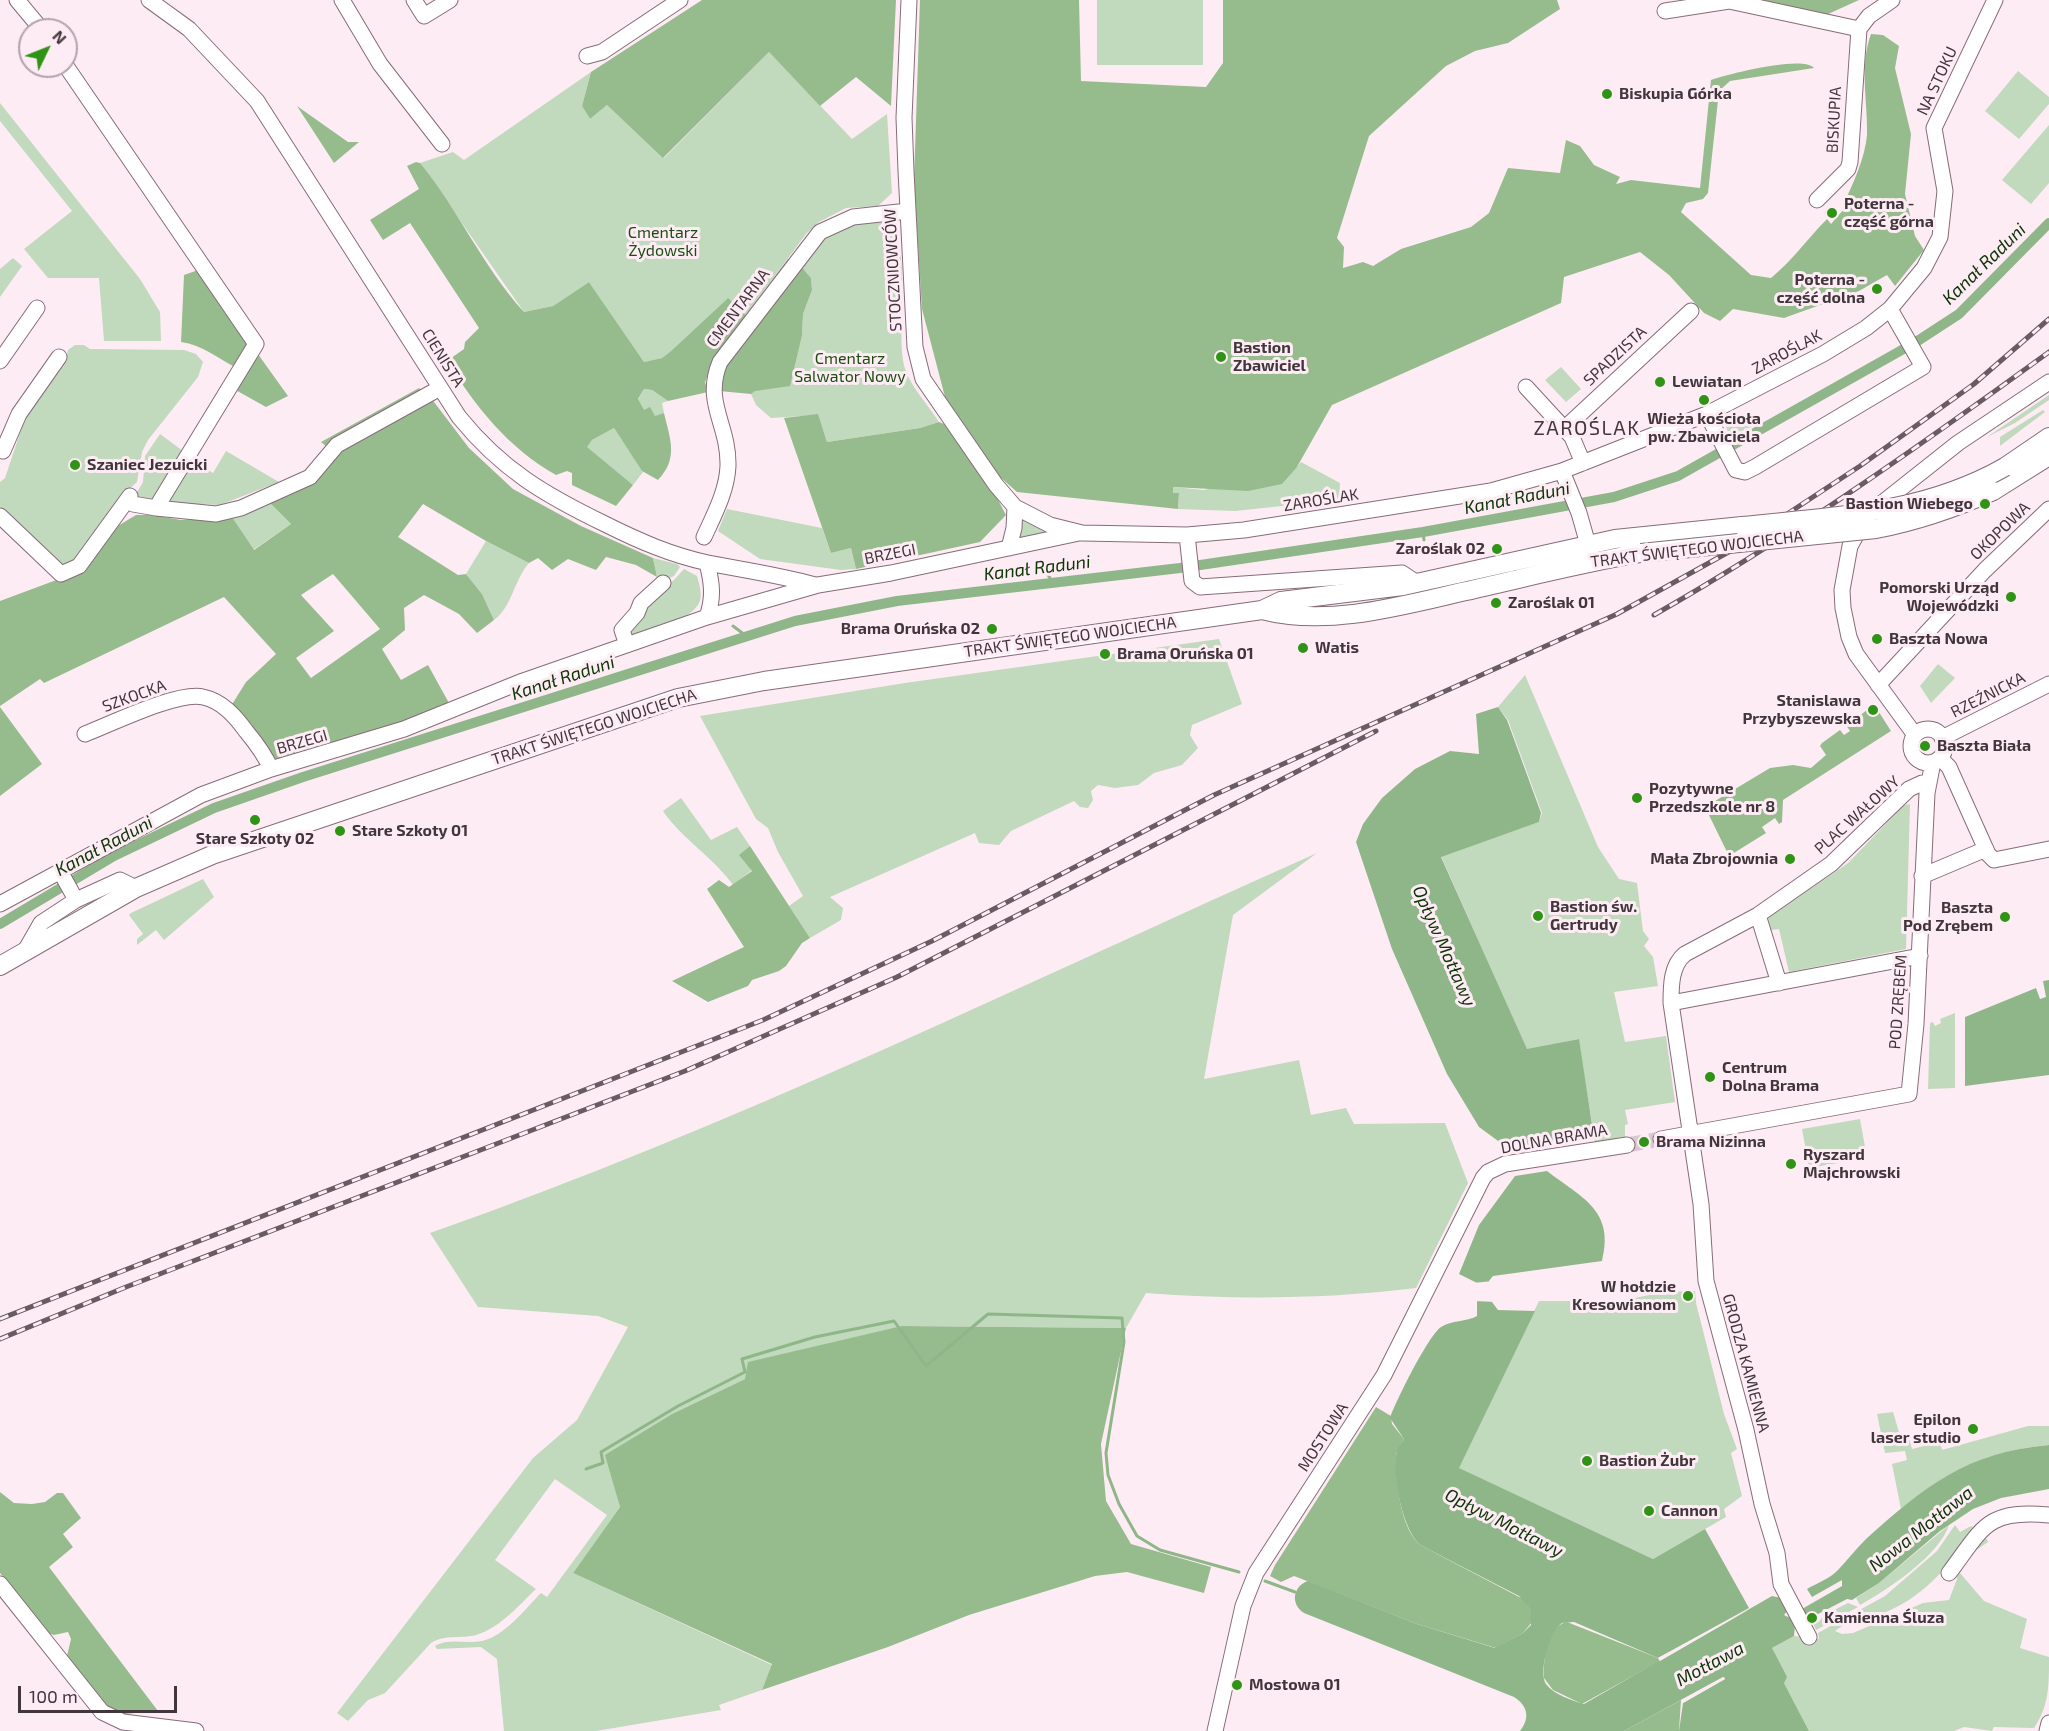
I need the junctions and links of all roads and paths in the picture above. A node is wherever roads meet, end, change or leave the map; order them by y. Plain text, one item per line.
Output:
1 (17, 0) edge
2 (149, 0) edge
3 (342, 0) edge
4 (414, 0) edge
5 (450, 0) edge
6 (680, 0) edge
7 (909, 0) edge
8 (1892, 0) edge
9 (1995, 0) edge
10 (1665, 11) dead end
11 (32, 18) edge
12 (1859, 29) junction
13 (587, 56) dead end
14 (74, 78) edge
15 (442, 144) dead end
16 (1817, 200) dead end
17 (908, 211) junction
18 (37, 308) dead end
19 (1890, 309) junction
20 (1691, 311) dead end
21 (59, 357) dead end
22 (0, 361) edge
23 (2049, 382) edge
24 (440, 387) junction
25 (1526, 387) dead end
26 (1707, 414) junction
27 (1565, 428) junction
28 (2049, 437) edge
29 (1, 454) edge
30 (2049, 456) edge
31 (1583, 463) junction
32 (1562, 471) junction
33 (2007, 475) junction
34 (1015, 507) junction
35 (156, 508) junction
36 (2049, 509) edge
37 (0, 516) edge
38 (1082, 533) junction
39 (1187, 535) junction
40 (704, 537) dead end
41 (1009, 548) junction
42 (1590, 552) junction
43 (708, 563) junction
44 (663, 583) dead end
45 (1417, 583) junction
46 (818, 585) junction
47 (1262, 610) junction
48 (707, 617) junction
49 (627, 645) junction
50 (2049, 684) edge
51 (1878, 685) junction
52 (1918, 733) junction
53 (85, 734) dead end
54 (1942, 738) junction
55 (1931, 760) junction
56 (271, 769) junction
57 (1924, 788) junction
58 (1986, 849) junction
59 (2049, 849) edge
60 (61, 873) junction
61 (1922, 876) junction
62 (136, 888) junction
63 (73, 895) junction
64 (0, 904) edge
65 (1758, 915) junction
66 (25, 951) junction
67 (1920, 956) junction
68 (0, 966) edge
69 (1779, 983) junction
70 (1671, 1004) junction
71 (1690, 1134) junction
72 (1661, 1139) tunnel mouth
73 (1627, 1145) tunnel mouth
74 (1488, 1172) joint
75 (2049, 1515) edge
76 (1949, 1573) dead end
77 (0, 1584) edge
78 (1806, 1631) dead end
79 (2049, 1723) edge
80 (196, 1731) edge
81 (1215, 1731) edge
82 (2047, 1731) edge

1 - 11 street
2 - 24 street, CIENISTA
3 - 15 street
4 - 5 street
6 - 13 street
7 - 17 street, STOCZNIOWCÓW
8 - 12 street
9 - 19 street, NA STOKU
10 - 12 street
12 - 16 street, BISKUPIA
14 - 35 street
17 - 34 street, STOCZNIOWCÓW
17 - 40 street, CMENTARNA
18 - 22 street
19 - 26 street, ZAROŚLAK
19 - 26 street
20 - 27 street, SPADZISTA
21 - 29 street
23 - 51 street
24 - 35 street
24 - 43 street, CIENISTA
25 - 27 street
26 - 31 street, ZAROŚLAK
27 - 31 street
28 - 33 main road, TRAKT ŚWIĘTEGO WOJCIECHA
30 - 33 main road, TRAKT ŚWIĘTEGO WOJCIECHA
31 - 32 street, ZAROŚLAK
32 - 39 street, ZAROŚLAK
32 - 42 street
33 - 42 main road, TRAKT ŚWIĘTEGO WOJCIECHA, bridge
33 - 42 main road, TRAKT ŚWIĘTEGO WOJCIECHA, bridge
34 - 38 street, STOCZNIOWCÓW
34 - 41 street
35 - 37 street
36 - 51 street, OKOPOWA
38 - 39 street, ZAROŚLAK
38 - 41 street, BRZEGI
39 - 45 street
41 - 46 street, BRZEGI
42 - 45 main road, TRAKT ŚWIĘTEGO WOJCIECHA
42 - 47 main road, TRAKT ŚWIĘTEGO WOJCIECHA
43 - 46 street, CIENISTA
43 - 48 street
44 - 49 street
45 - 47 main road, TRAKT ŚWIĘTEGO WOJCIECHA
46 - 48 street, BRZEGI
47 - 62 main road, TRAKT ŚWIĘTEGO WOJCIECHA
48 - 49 street, BRZEGI
49 - 56 street, BRZEGI
50 - 54 street, RZEŹNICKA
51 - 52 street
52 - 54 street
52 - 55 street
53 - 56 street, SZKOCKA
54 - 55 street
55 - 57 street, POD ZRĘBEM
55 - 58 street
56 - 60 street, BRZEGI
57 - 61 street, POD ZRĘBEM
57 - 65 street, PLAC WAŁOWY
58 - 59 street
58 - 61 street
60 - 63 street
60 - 64 street, BRZEGI
61 - 67 street, POD ZRĘBEM
62 - 63 street
62 - 66 main road, TRAKT ŚWIĘTEGO WOJCIECHA
63 - 66 street
65 - 69 street
65 - 70 street, PLAC WAŁOWY
66 - 68 main road, TRAKT ŚWIĘTEGO WOJCIECHA
67 - 69 street
67 - 71 street, POD ZRĘBEM
69 - 70 street
70 - 71 street, PLAC WAŁOWY
71 - 72 street
71 - 78 street, GRODZA KAMIENNA
73 - 74 street, DOLNA BRAMA
74 - 81 street, MOSTOWA
75 - 76 street
77 - 80 street
79 - 82 street

